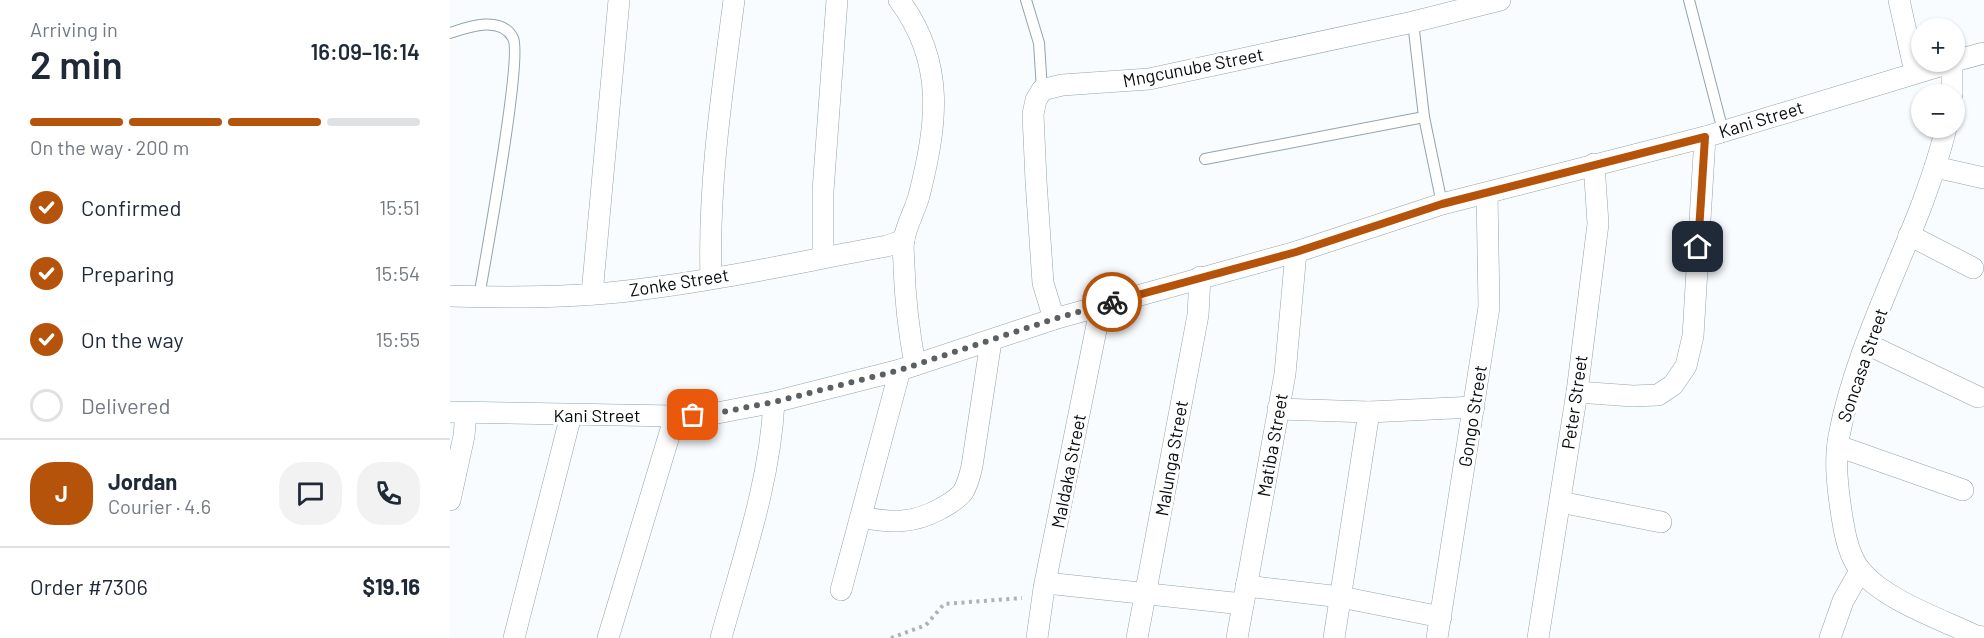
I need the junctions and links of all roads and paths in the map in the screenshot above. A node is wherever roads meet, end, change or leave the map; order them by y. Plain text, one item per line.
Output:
1 (619, 0) edge
2 (734, 0) edge
3 (837, 0) edge
4 (899, 0) edge
5 (1026, 0) edge
6 (1500, 0) edge
7 (1689, 0) edge
8 (1899, 0) edge
9 (1413, 22) junction
10 (450, 33) edge
11 (1984, 53) edge
12 (1911, 54) edge
13 (1965, 59) edge
14 (1915, 72) edge
15 (1042, 90) junction
16 (1424, 117) junction
17 (1714, 134) junction
18 (1943, 138) edge
19 (1205, 159) dead end
20 (1594, 164) junction
21 (1935, 167) junction
22 (1984, 178) edge
23 (1487, 193) junction
24 (1442, 204) junction
25 (1909, 235) junction
26 (904, 240) junction
27 (1296, 252) junction
28 (823, 257) junction
29 (1973, 268) dead end
30 (1200, 277) junction
31 (711, 278) junction
32 (591, 294) junction
33 (450, 296) edge
34 (479, 297) junction
35 (1101, 305) junction
36 (1054, 319) junction
37 (991, 341) junction
38 (1867, 344) junction
39 (907, 368) junction
40 (1578, 392) junction
41 (1978, 397) dead end
42 (774, 402) junction
43 (1474, 407) junction
44 (1278, 409) junction
45 (1369, 412) junction
46 (458, 413) edge
47 (571, 415) junction
48 (675, 416) junction
49 (1838, 446) junction
50 (1963, 490) dead end
51 (450, 500) edge
52 (1560, 502) junction
53 (861, 517) junction
54 (1661, 522) dead end
55 (1860, 571) junction
56 (841, 590) dead end
57 (1044, 590) junction
58 (1146, 594) junction
59 (1244, 595) junction
60 (1341, 597) junction
61 (1441, 617) junction
62 (1984, 637) edge
63 (514, 638) edge
64 (608, 638) edge
65 (720, 638) edge
66 (891, 638) edge
67 (1037, 638) edge
68 (1137, 638) edge
69 (1237, 638) edge
70 (1334, 638) edge
71 (1437, 638) edge
72 (1538, 638) edge
73 (1830, 638) edge

1 - 32 street
2 - 31 street
3 - 28 street
4 - 26 street
5 - 15 lane
6 - 9 street, Mngcunube Street
7 - 17 lane
8 - 12 street
9 - 15 street, Mngcunube Street
9 - 16 lane
10 - 34 lane
11 - 13 street, Kani Street
14 - 17 street, Kani Street
15 - 36 street
16 - 19 lane
16 - 24 lane
17 - 20 street, Kani Street
17 - 40 street
18 - 21 street, Soncasa Street
20 - 23 street, Kani Street
20 - 40 street, Peter Street
21 - 22 street
21 - 25 street, Soncasa Street
23 - 24 street, Kani Street
23 - 43 street, Gongo Street
24 - 27 street, Kani Street
25 - 29 street
25 - 38 street, Soncasa Street
26 - 28 street, Zonke Street
26 - 39 street
27 - 30 street, Kani Street
27 - 44 street, Matiba Street
28 - 31 street, Zonke Street
30 - 35 street, Kani Street
30 - 58 street, Malunga Street
31 - 32 street, Zonke Street
32 - 34 street, Zonke Street
33 - 34 street, Zonke Street
35 - 36 street, Kani Street
35 - 57 street, Maldaka Street
36 - 37 street, Kani Street
37 - 39 street, Kani Street
37 - 53 street
38 - 41 street
38 - 49 street, Soncasa Street
39 - 42 street, Kani Street
39 - 53 street
40 - 52 street, Peter Street
42 - 48 street, Kani Street
42 - 65 street
43 - 45 street
43 - 61 street, Gongo Street
44 - 45 street
44 - 59 street, Matiba Street
45 - 60 street
46 - 47 street, Kani Street
46 - 51 street
47 - 48 street, Kani Street
47 - 63 street
48 - 64 street
49 - 50 street
49 - 55 street, Soncasa Street
52 - 54 street
52 - 72 street, Peter Street
53 - 56 street
55 - 62 street
55 - 73 street
57 - 58 street
57 - 66 path
57 - 67 street, Maldaka Street
58 - 59 street
58 - 68 street, Malunga Street
59 - 60 street
59 - 69 street, Matiba Street
60 - 61 street
60 - 70 street
61 - 71 street, Gongo Street

